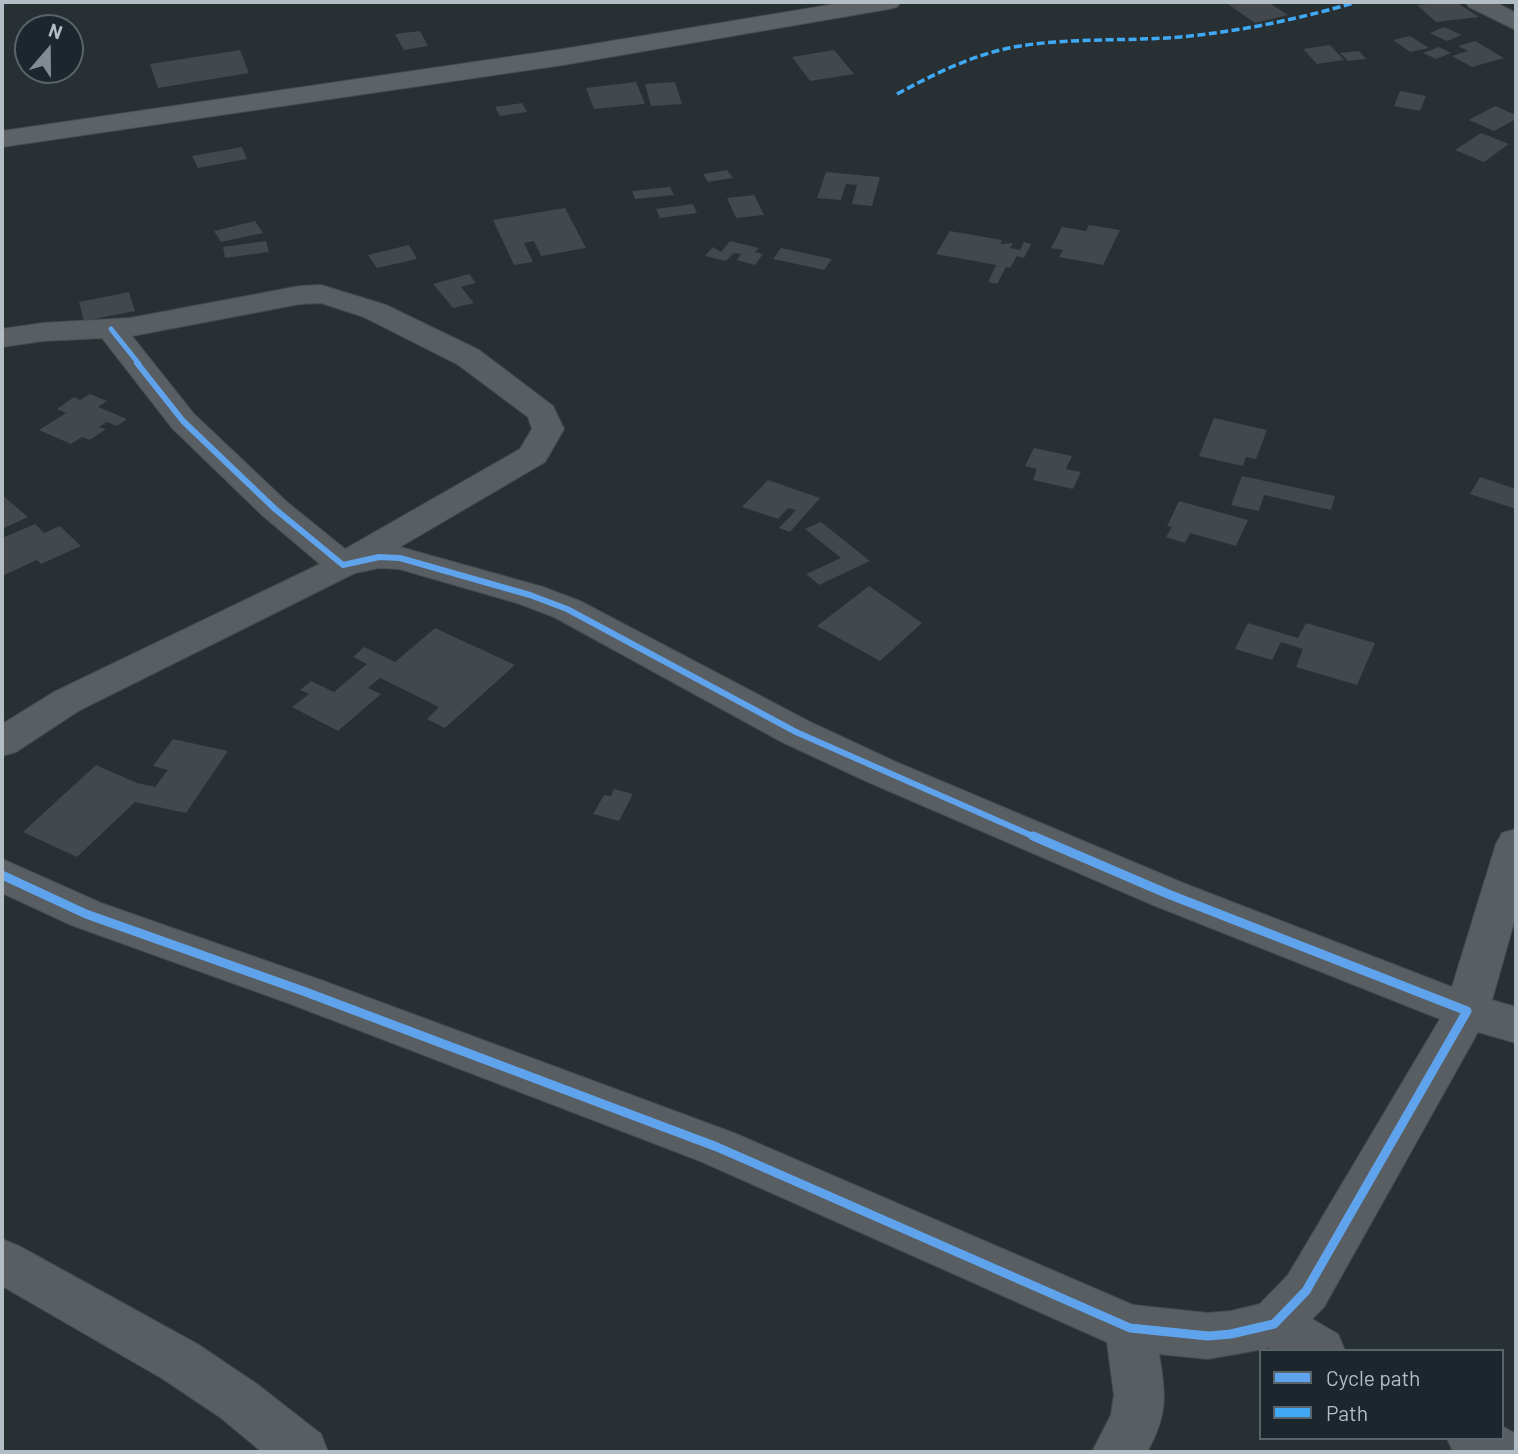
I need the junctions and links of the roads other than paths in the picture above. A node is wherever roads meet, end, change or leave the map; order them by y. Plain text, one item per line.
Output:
1 (889, 2) edge
2 (1477, 2) edge
3 (1516, 23) edge
4 (2, 139) edge
5 (111, 330) junction
6 (2, 338) edge
7 (343, 565) junction
8 (2, 742) edge
9 (1516, 845) edge
10 (2, 875) edge
11 (1467, 1011) junction
12 (1516, 1025) edge
13 (2, 1261) edge
14 (1274, 1324) junction
15 (1130, 1328) junction
16 (1317, 1349) edge
17 (1477, 1440) edge
18 (302, 1452) edge
19 (1118, 1452) edge
20 (1498, 1452) edge

1 - 4 street
2 - 3 street
5 - 6 street
5 - 7 street
5 - 7 street
7 - 8 street
7 - 11 street
9 - 11 street
10 - 15 street
11 - 12 street
11 - 14 street
13 - 18 street
14 - 15 street
14 - 16 street
15 - 19 street
17 - 20 street

